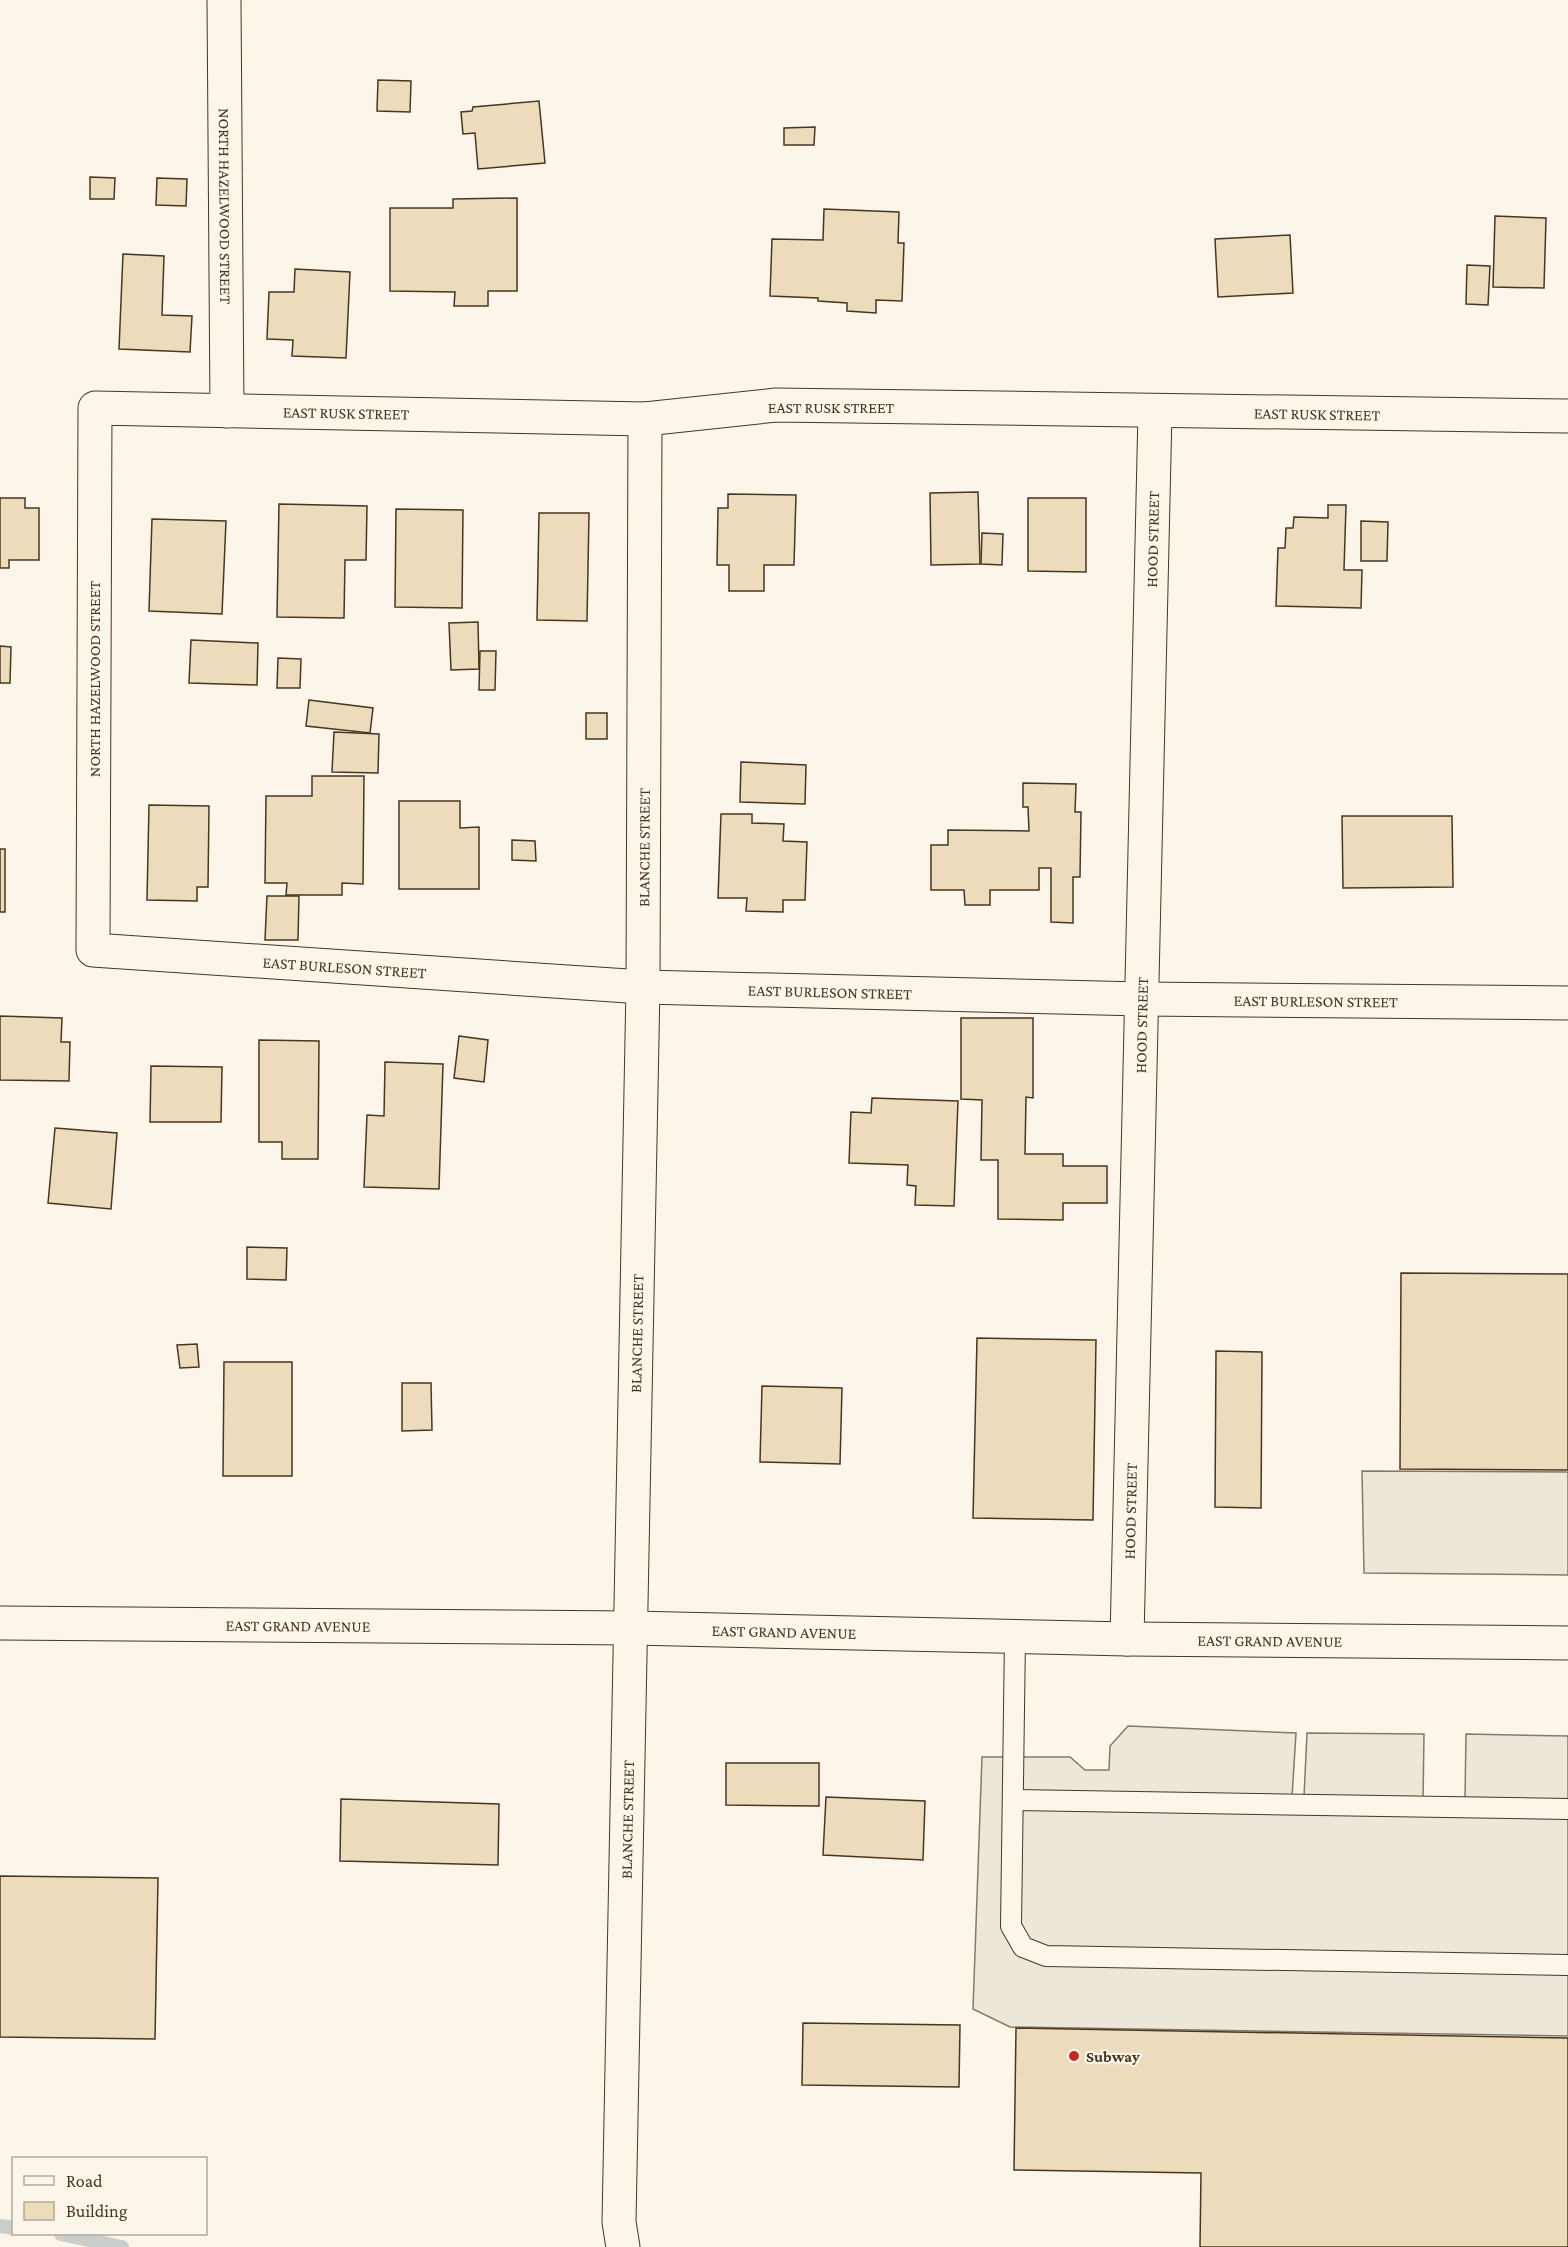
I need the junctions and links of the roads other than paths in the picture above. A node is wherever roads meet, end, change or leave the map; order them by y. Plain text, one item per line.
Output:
1 (224, 0) edge
2 (95, 408) joint
3 (227, 411) junction
4 (1155, 412) junction
5 (1568, 416) edge
6 (645, 419) junction
7 (93, 950) joint
8 (642, 987) junction
9 (1142, 999) junction
10 (1568, 1003) edge
11 (0, 1623) edge
12 (632, 1628) junction
13 (1015, 1637) junction
14 (1127, 1639) junction
15 (1568, 1643) edge
16 (1014, 1800) junction
17 (1568, 1809) edge
18 (1568, 1965) edge
19 (623, 2247) edge

1 - 3 main road, NORTH HAZELWOOD STREET
2 - 3 main road, EAST RUSK STREET
2 - 7 main road, NORTH HAZELWOOD STREET
3 - 6 main road, EAST RUSK STREET
4 - 5 main road, EAST RUSK STREET
4 - 6 main road, EAST RUSK STREET
4 - 9 main road, HOOD STREET
6 - 8 main road, BLANCHE STREET
7 - 8 main road, EAST BURLESON STREET
8 - 9 main road, EAST BURLESON STREET
8 - 12 main road, BLANCHE STREET
9 - 10 main road, EAST BURLESON STREET
9 - 14 main road, HOOD STREET
11 - 12 main road, EAST GRAND AVENUE
12 - 13 main road, EAST GRAND AVENUE
12 - 19 main road, BLANCHE STREET
13 - 14 main road, EAST GRAND AVENUE
13 - 16 lane
14 - 15 main road, EAST GRAND AVENUE
16 - 17 lane
16 - 18 lane

